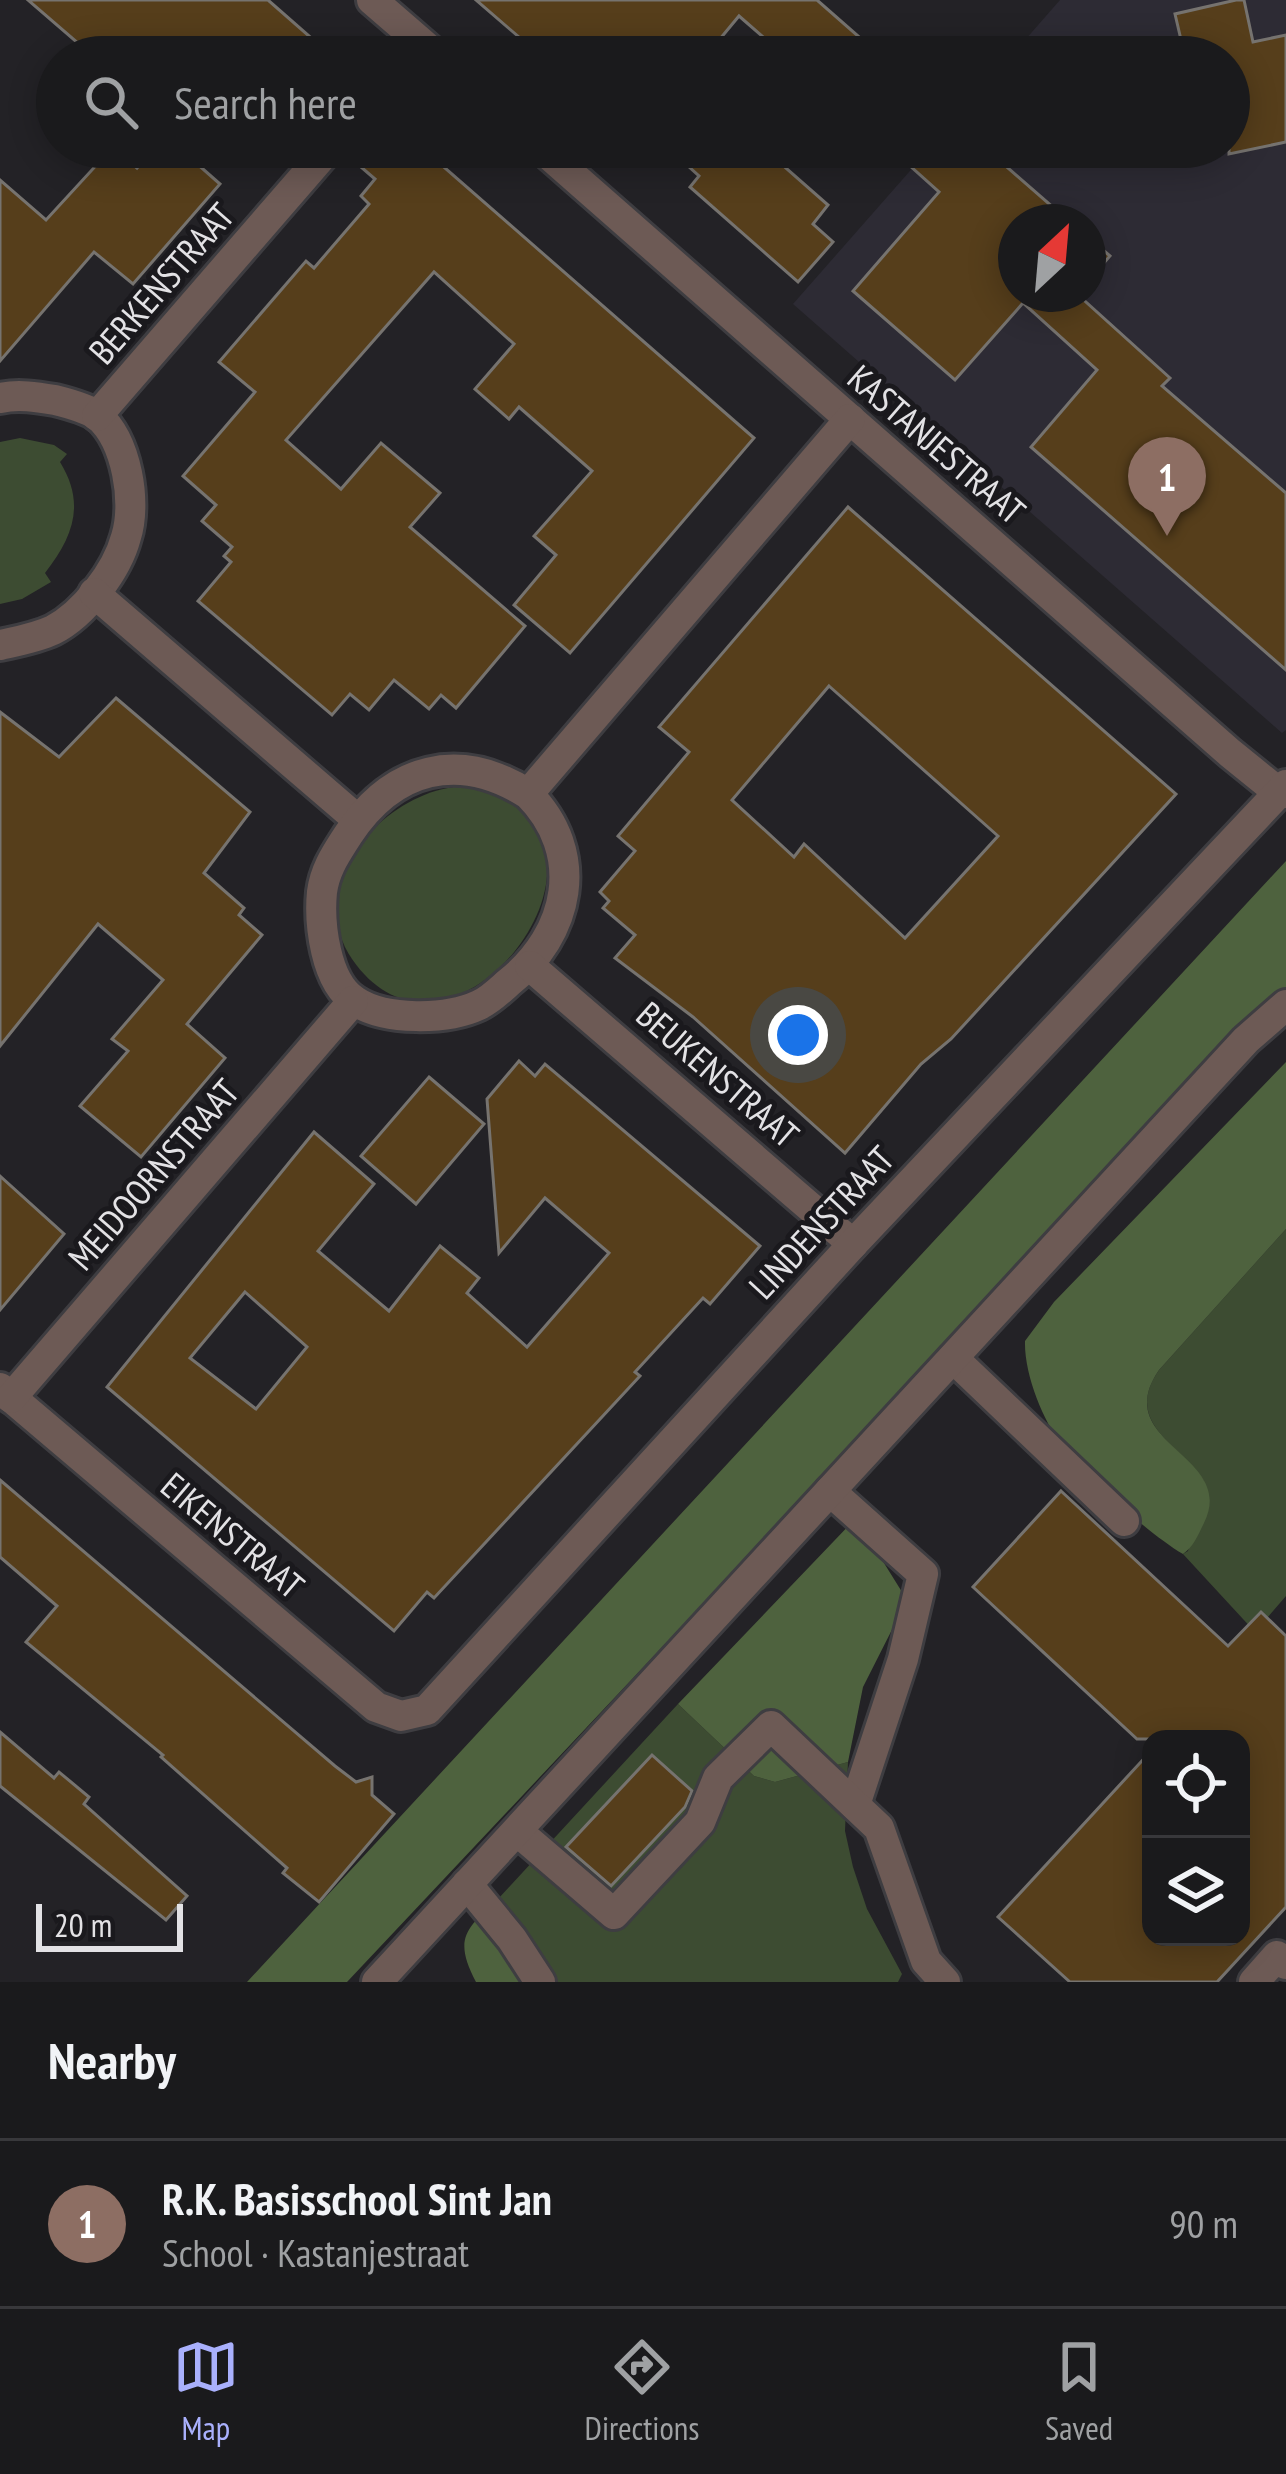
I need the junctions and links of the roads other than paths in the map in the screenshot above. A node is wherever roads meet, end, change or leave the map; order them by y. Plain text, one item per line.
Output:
1 (372, 0) edge
2 (407, 36) edge
3 (312, 168) edge
4 (565, 168) edge
5 (0, 398) edge
6 (97, 416) junction
7 (850, 419) junction
8 (94, 593) junction
9 (0, 645) edge
10 (1283, 790) edge
11 (528, 794) junction
12 (358, 820) junction
13 (530, 966) junction
14 (353, 1001) junction
15 (1286, 1004) edge
16 (853, 1244) junction
17 (953, 1358) junction
18 (6, 1393) edge
19 (830, 1491) junction
20 (1124, 1521) dead end
21 (427, 1710) joint
22 (855, 1805) junction
23 (517, 1831) junction
24 (467, 1884) junction
25 (1286, 1964) edge
26 (382, 1980) edge
27 (540, 1982) edge
28 (945, 1982) edge
29 (1255, 1982) edge

1 - 2 street
3 - 6 street, BERKENSTRAAT
4 - 7 street, KASTANJESTRAAT
5 - 6 street, BERKENSTRAAT
6 - 8 street, BERKENSTRAAT
7 - 10 street, KASTANJESTRAAT
7 - 11 street
8 - 9 street, BERKENSTRAAT
8 - 12 street
10 - 16 street, LINDENSTRAAT
11 - 12 street
11 - 13 street
12 - 14 street
13 - 14 street
13 - 16 street, BEUKENSTRAAT
14 - 18 street, MEIDOORNSTRAAT
15 - 17 street
16 - 21 street, LINDENSTRAAT
17 - 19 street
17 - 20 street
18 - 21 street, EIKENSTRAAT
19 - 22 street
19 - 23 street
22 - 23 street
22 - 28 street
23 - 24 street
24 - 26 street
24 - 27 street
25 - 29 street

